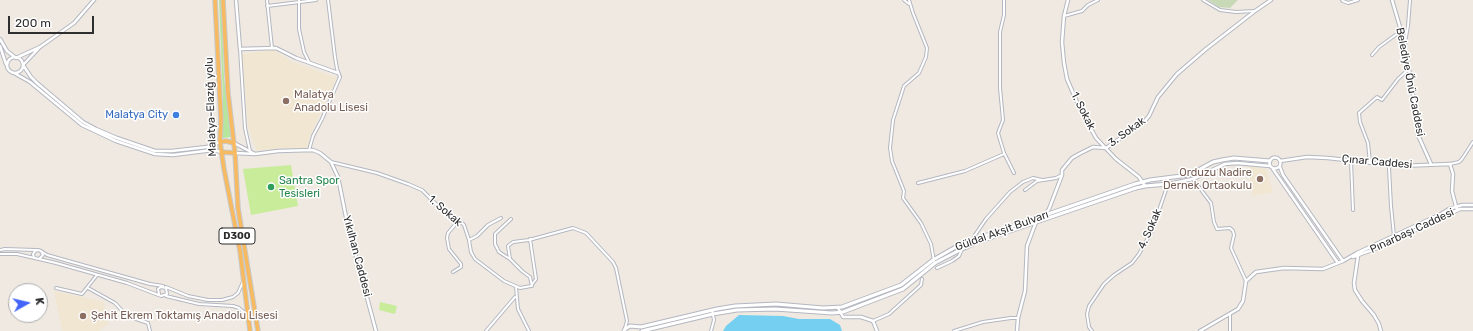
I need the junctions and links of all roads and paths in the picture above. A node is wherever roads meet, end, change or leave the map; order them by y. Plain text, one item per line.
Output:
1 (94, 0) edge
2 (215, 0) edge
3 (223, 0) edge
4 (236, 0) edge
5 (267, 0) edge
6 (316, 0) edge
7 (328, 0) edge
8 (904, 0) edge
9 (909, 0) edge
10 (1004, 0) edge
11 (1068, 0) edge
12 (1098, 0) edge
13 (1203, 0) edge
14 (1271, 0) edge
15 (1342, 0) edge
16 (1358, 0) edge
17 (1392, 0) edge
18 (1410, 0) edge
19 (299, 1) edge
20 (910, 5) junction
21 (267, 6) junction
22 (1254, 11) junction
23 (1064, 16) junction
24 (1401, 31) junction
25 (0, 39) edge
26 (1405, 44) junction
27 (0, 46) edge
28 (40, 47) junction
29 (272, 48) junction
30 (240, 49) junction
31 (1372, 55) dead end
32 (16, 58) junction
33 (309, 62) junction
34 (23, 65) junction
35 (7, 67) junction
36 (1409, 69) junction
37 (14, 73) junction
38 (338, 73) junction
39 (220, 142) junction
40 (1473, 142) edge
41 (234, 143) junction
42 (1106, 148) junction
43 (309, 150) junction
44 (221, 152) junction
45 (235, 153) junction
46 (250, 153) junction
47 (1004, 153) junction
48 (1270, 161) junction
49 (1280, 161) junction
50 (1351, 161) junction
51 (332, 162) junction
52 (1370, 163) junction
53 (1431, 164) junction
54 (1450, 164) junction
55 (1270, 166) junction
56 (1390, 166) junction
57 (1280, 167) junction
58 (1273, 169) junction
59 (1014, 173) dead end
60 (1062, 175) junction
61 (1168, 178) junction
62 (1193, 179) junction
63 (1042, 180) junction
64 (1143, 181) junction
65 (918, 183) dead end
66 (1168, 184) junction
67 (1145, 186) junction
68 (1025, 190) dead end
69 (1456, 206) junction
70 (1473, 206) edge
71 (1353, 210) dead end
72 (1457, 210) junction
73 (1045, 215) junction
74 (501, 218) dead end
75 (511, 219) dead end
76 (459, 220) junction
77 (1036, 222) junction
78 (1395, 237) junction
79 (530, 239) junction
80 (974, 239) junction
81 (469, 240) junction
82 (963, 248) junction
83 (0, 250) edge
84 (39, 250) junction
85 (0, 254) edge
86 (1357, 254) junction
87 (34, 258) junction
88 (39, 259) junction
89 (510, 259) junction
90 (933, 260) junction
91 (1343, 261) junction
92 (1338, 263) junction
93 (935, 264) junction
94 (938, 268) dead end
95 (453, 272) dead end
96 (97, 275) junction
97 (922, 279) dead end
98 (244, 281) junction
99 (1246, 281) junction
100 (532, 286) junction
101 (164, 287) junction
102 (56, 288) dead end
103 (88, 288) junction
104 (516, 288) junction
105 (159, 294) junction
106 (164, 296) junction
107 (516, 296) junction
108 (838, 308) junction
109 (712, 312) junction
110 (840, 312) junction
111 (1230, 314) junction
112 (248, 317) junction
113 (1018, 318) junction
114 (627, 321) junction
115 (873, 321) junction
116 (636, 328) edge
117 (527, 330) edge
118 (624, 330) edge
119 (150, 331) edge
120 (250, 331) edge
121 (258, 331) edge
122 (376, 331) edge
123 (486, 331) edge
124 (642, 331) edge
125 (711, 331) edge
126 (877, 331) edge
127 (954, 331) edge
128 (1017, 331) edge
129 (1092, 331) edge
130 (1200, 331) edge
131 (1230, 331) edge
132 (1381, 331) edge

1 - 28 street
2 - 39 highway, Malatya-Elazığ yolu / D300
3 - 41 highway, D300
4 - 30 street
5 - 21 street
6 - 19 street
7 - 38 street
8 - 20 street
9 - 20 street
10 - 47 street
11 - 23 street, 1. Sokak
12 - 23 street
13 - 22 street
14 - 22 street
15 - 16 street
17 - 24 street, Belediye Önü Caddesi
18 - 26 street
19 - 21 street
19 - 33 street
20 - 90 street
21 - 29 street
22 - 42 street, 3. Sokak
23 - 42 street, 1. Sokak
24 - 26 street, Belediye Önü Caddesi
24 - 31 street
25 - 32 street
26 - 36 street, Belediye Önü Caddesi
27 - 35 street
28 - 32 street
28 - 34 street
29 - 30 street
29 - 33 street
30 - 46 street
32 - 34 street
32 - 35 street
33 - 38 street
34 - 37 street
34 - 39 street
35 - 37 street
36 - 52 street
36 - 53 street, Belediye Önü Caddesi
37 - 44 street
38 - 43 street
39 - 41 highway
39 - 44 highway, Malatya-Elazığ yolu / D300
40 - 54 street
41 - 45 highway, D300
41 - 46 street
42 - 60 street, 3. Sokak
42 - 64 street, 1. Sokak
43 - 46 street
43 - 51 street
44 - 45 highway
44 - 98 highway, Malatya-Elazığ yolu / D300
45 - 46 street
45 - 121 highway, D300
47 - 59 street
47 - 65 street
48 - 49 street, Çınar Caddesi
48 - 55 street
48 - 61 main road, Güldal Akşit Bulvarı
49 - 50 street, Çınar Caddesi
49 - 57 street
50 - 52 street, Çınar Caddesi
50 - 71 street
51 - 76 street, 1. Sokak
51 - 122 street, Yıkılhan Caddesi
52 - 56 street, Çınar Caddesi
53 - 54 street, Çınar Caddesi
53 - 56 street, Çınar Caddesi
54 - 69 street
55 - 58 street
55 - 62 street
56 - 78 street
57 - 58 street
57 - 91 street
58 - 92 street
60 - 63 street
60 - 73 street, 3. Sokak
61 - 64 main road, Güldal Akşit Bulvarı
61 - 66 street, 4. Sokak
62 - 66 street
62 - 99 street
63 - 68 street
63 - 80 street
64 - 67 street, 1. Sokak
64 - 73 main road, Güldal Akşit Bulvarı
66 - 67 main road, Güldal Akşit Bulvarı
66 - 129 street, 4. Sokak
67 - 77 main road, Güldal Akşit Bulvarı
69 - 70 street
69 - 72 street
69 - 78 street, Pınarbaşı Caddesi
70 - 72 street, Pınarbaşı Caddesi
72 - 78 street, Pınarbaşı Caddesi
73 - 77 street, 3. Sokak
73 - 80 main road, Güldal Akşit Bulvarı
74 - 81 street
75 - 89 street
76 - 81 street, 1. Sokak
76 - 95 street
77 - 82 main road, Güldal Akşit Bulvarı
77 - 113 street
78 - 86 street, Pınarbaşı Caddesi
79 - 89 street
79 - 100 street
79 - 114 street
80 - 90 main road, Güldal Akşit Bulvarı
81 - 104 street, 1. Sokak
82 - 93 main road, Güldal Akşit Bulvarı
82 - 94 street
83 - 84 street
84 - 87 street
84 - 88 street
84 - 101 street
85 - 87 street
86 - 91 street, Pınarbaşı Caddesi
86 - 132 street
87 - 88 street
88 - 96 street
89 - 100 street
90 - 93 street
90 - 108 main road, Güldal Akşit Bulvarı
91 - 92 street, Pınarbaşı Caddesi
92 - 99 street, Pınarbaşı Caddesi
93 - 110 main road, Güldal Akşit Bulvarı
96 - 103 street
96 - 105 street
97 - 115 street
98 - 101 street
98 - 112 highway, Malatya-Elazığ yolu / D300
99 - 111 street
100 - 104 street
101 - 105 street
101 - 106 street
102 - 103 street
103 - 119 street
104 - 107 street
105 - 106 street
106 - 112 street
107 - 117 street
107 - 123 street
108 - 109 main road, Güldal Akşit Bulvarı
108 - 110 street
109 - 110 main road, Güldal Akşit Bulvarı
109 - 116 main road, Güldal Akşit Bulvarı
109 - 124 main road, Güldal Akşit Bulvarı
109 - 125 street
110 - 115 street
111 - 130 street
111 - 131 street
112 - 120 highway, Malatya-Elazığ yolu / D300
113 - 127 street
113 - 128 street
114 - 116 street
114 - 118 street
115 - 126 street
116 - 118 main road, Güldal Akşit Bulvarı

